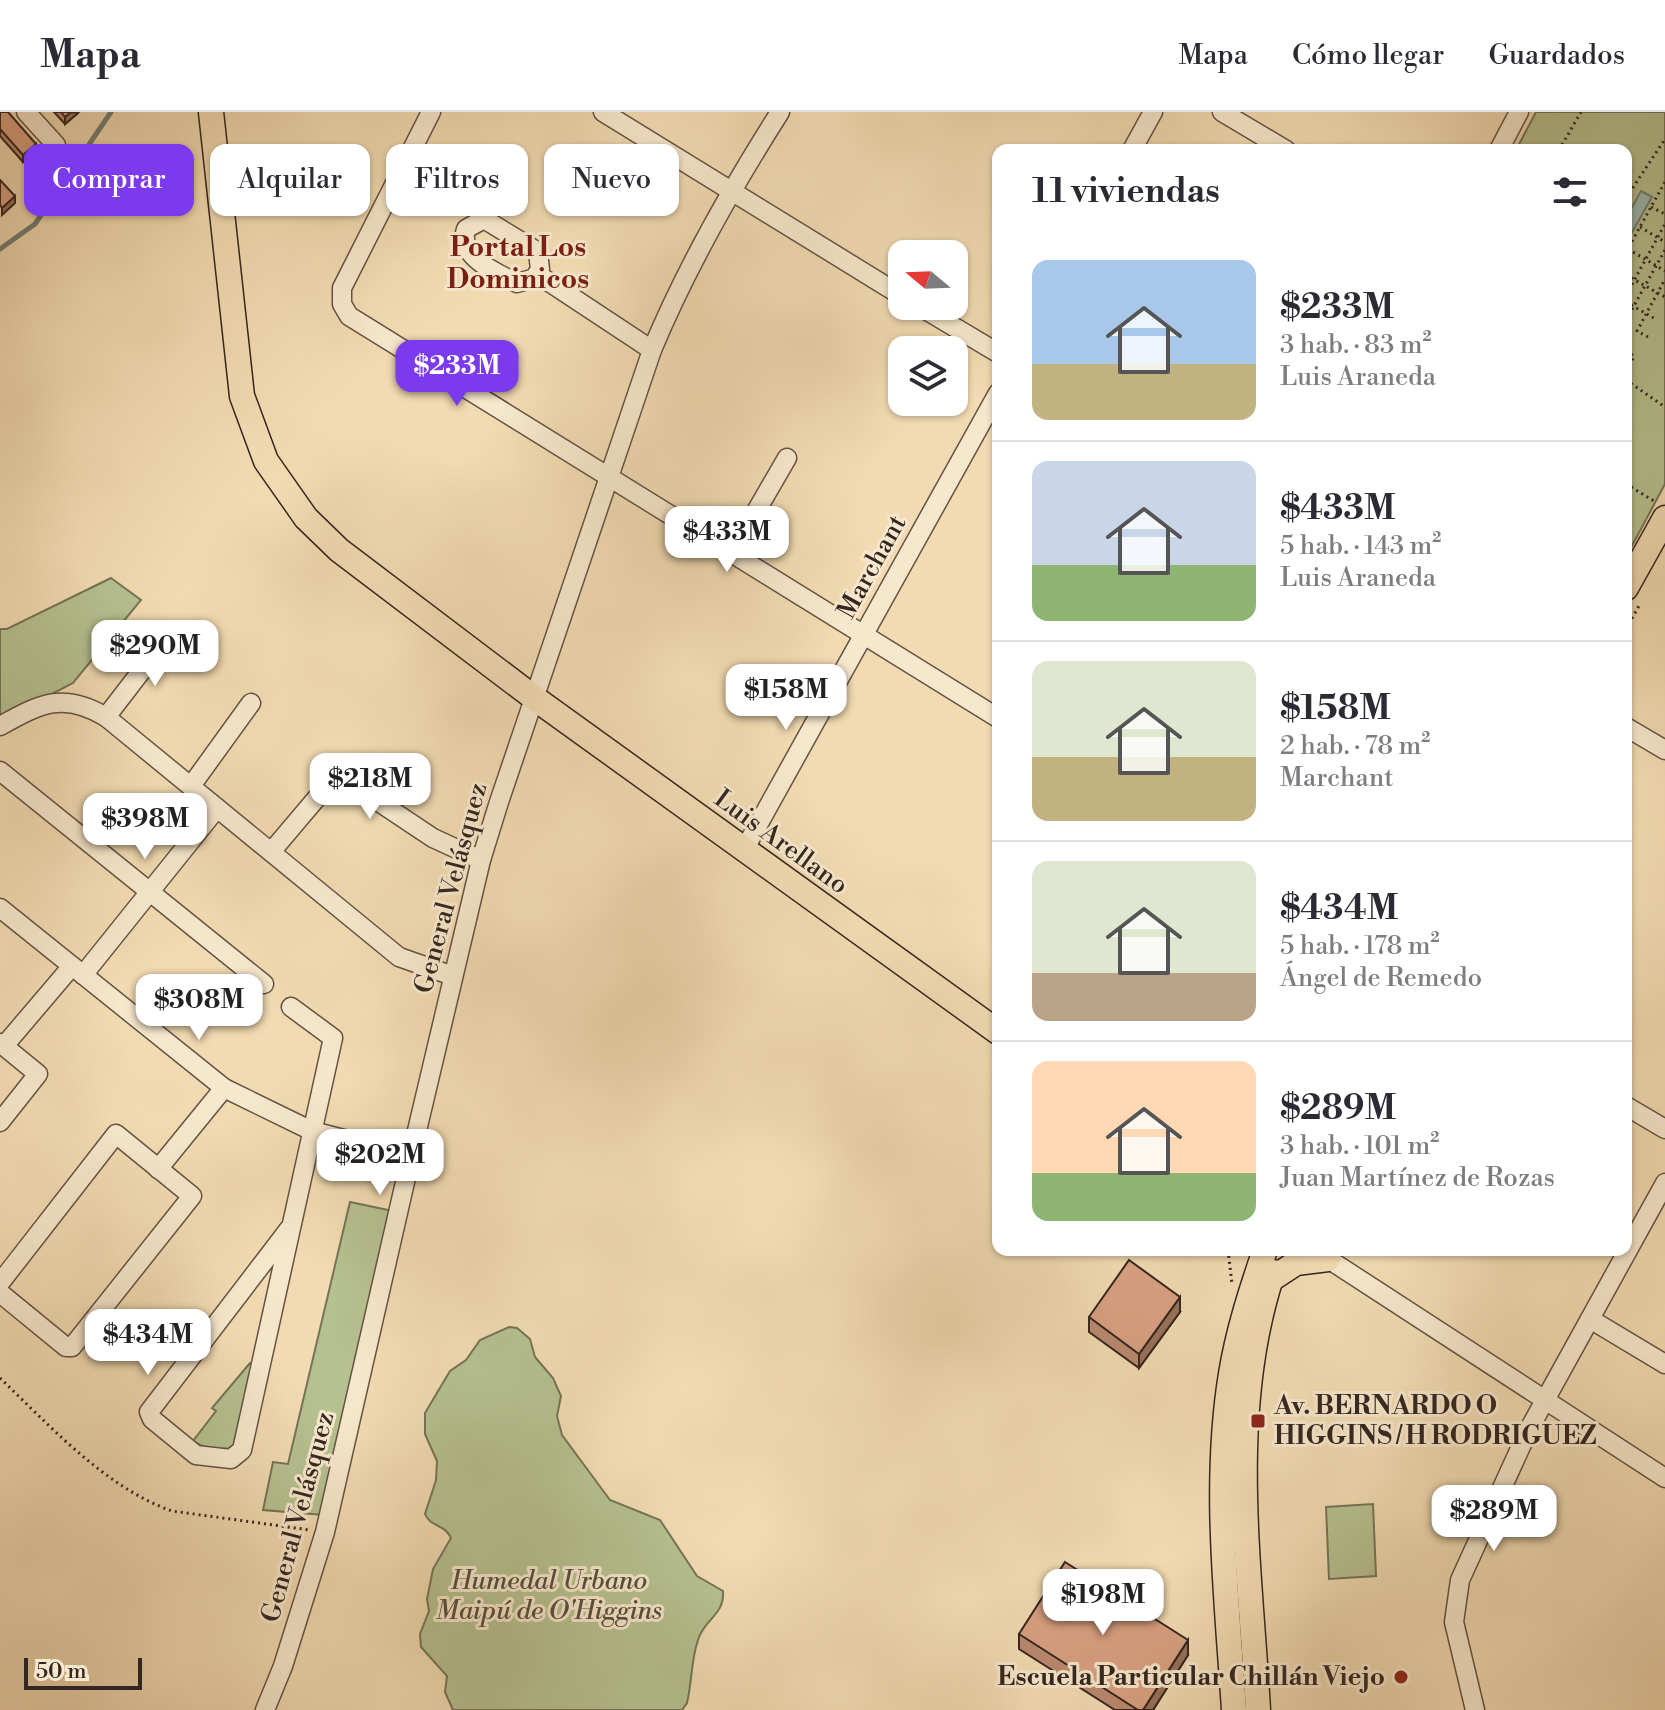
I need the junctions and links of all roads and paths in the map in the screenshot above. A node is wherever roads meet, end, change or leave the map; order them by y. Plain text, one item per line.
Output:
1 (26, 112) edge
2 (211, 112) edge
3 (431, 112) edge
4 (603, 112) edge
5 (780, 112) edge
6 (1153, 112) edge
7 (1222, 112) edge
8 (1519, 112) edge
9 (1581, 112) edge
10 (1664, 141) edge
11 (55, 144) edge
12 (1135, 144) edge
13 (1276, 144) edge
14 (1502, 144) edge
15 (1562, 144) edge
16 (1665, 182) edge
17 (1632, 189) edge
18 (730, 191) junction
19 (1651, 207) junction
20 (1665, 214) edge
21 (1665, 224) edge
22 (1640, 227) junction
23 (1657, 238) junction
24 (1632, 242) edge
25 (1665, 242) edge
26 (1665, 250) edge
27 (1632, 253) edge
28 (1646, 259) junction
29 (1657, 266) junction
30 (1665, 271) edge
31 (537, 274) dead end
32 (1665, 279) edge
33 (1634, 280) junction
34 (1632, 284) edge
35 (1645, 286) junction
36 (888, 287) edge
37 (1657, 293) junction
38 (1665, 297) edge
39 (1634, 307) junction
40 (1632, 310) edge
41 (1646, 313) junction
42 (943, 320) edge
43 (1657, 320) dead end
44 (1648, 337) dead end
45 (992, 349) edge
46 (652, 350) junction
47 (1632, 384) edge
48 (992, 404) edge
49 (1665, 407) edge
50 (787, 458) dead end
51 (610, 479) junction
52 (1632, 488) edge
53 (1665, 507) edge
54 (1665, 518) edge
55 (732, 553) junction
56 (1632, 577) edge
57 (170, 634) dead end
58 (866, 634) junction
59 (533, 697) junction
60 (251, 703) dead end
61 (992, 714) edge
62 (106, 717) junction
63 (0, 726) edge
64 (1632, 731) edge
65 (1665, 750) edge
66 (0, 771) edge
67 (191, 786) junction
68 (217, 808) junction
69 (744, 850) junction
70 (271, 852) junction
71 (481, 860) junction
72 (150, 892) junction
73 (0, 908) edge
74 (78, 970) junction
75 (453, 976) junction
76 (264, 984) dead end
77 (291, 1007) dead end
78 (992, 1028) edge
79 (2, 1045) edge
80 (224, 1088) junction
81 (1632, 1110) edge
82 (0, 1122) edge
83 (1665, 1129) edge
84 (312, 1131) junction
85 (411, 1156) junction
86 (158, 1169) junction
87 (1665, 1183) edge
88 (289, 1229) junction
89 (1632, 1243) edge
90 (1244, 1256) edge
91 (1263, 1256) edge
92 (1279, 1256) edge
93 (1318, 1256) edge
94 (1323, 1256) edge
95 (1625, 1256) edge
96 (253, 1277) junction
97 (1270, 1280) junction
98 (0, 1283) edge
99 (0, 1293) edge
100 (278, 1296) junction
101 (1245, 1309) junction
102 (1590, 1319) junction
103 (1665, 1364) edge
104 (0, 1378) edge
105 (1543, 1402) junction
106 (1665, 1478) edge
107 (325, 1532) junction
108 (265, 1710) edge
109 (1234, 1710) edge
110 (1258, 1710) edge
111 (1475, 1710) edge

1 - 11 street
2 - 59 main road, Luis Arellano
3 - 51 street
4 - 18 street
5 - 18 street, General Velásquez
6 - 12 street
7 - 13 street
8 - 14 street
9 - 15 path
10 - 17 path
16 - 19 path
18 - 36 street
18 - 46 street, General Velásquez
19 - 20 path
19 - 22 path
21 - 23 path
22 - 23 path
22 - 24 path
23 - 25 path
23 - 28 path
26 - 29 path
27 - 28 path
28 - 29 path
28 - 33 path
29 - 30 path
29 - 35 path
31 - 46 street
32 - 37 path
33 - 34 path
33 - 35 path
35 - 37 path
35 - 39 path
37 - 38 path
37 - 41 path
39 - 40 path
39 - 41 path
41 - 43 path
41 - 44 path
42 - 45 street
46 - 51 street, General Velásquez
47 - 49 path
48 - 58 street, Marchant
50 - 55 street
51 - 55 street
51 - 59 street, General Velásquez
52 - 53 path
54 - 56 main road
55 - 58 street
57 - 62 street
58 - 61 street
58 - 69 street, Marchant
59 - 69 main road, Luis Arellano
59 - 71 street, General Velásquez
60 - 67 street
62 - 63 street
62 - 67 street
64 - 65 street
66 - 72 street
67 - 68 street
68 - 70 street
68 - 72 street
69 - 78 main road, Luis Arellano
70 - 71 street
70 - 75 street
71 - 75 street, General Velásquez
72 - 74 street
72 - 76 street
73 - 74 street
74 - 79 street
74 - 80 street
75 - 85 street, General Velásquez
77 - 84 street
79 - 82 street
80 - 84 street
80 - 86 street
81 - 83 street
84 - 85 street
84 - 88 street
85 - 107 street, General Velásquez
86 - 98 street
86 - 99 street
87 - 89 street
88 - 96 street
88 - 100 street
90 - 101 main road
91 - 101 main road
92 - 97 main road
93 - 97 main road
94 - 105 street
95 - 102 street
96 - 100 street
96 - 100 street
97 - 110 main road
101 - 109 main road
102 - 103 street
102 - 105 street
104 - 107 path
105 - 106 street
105 - 111 street
107 - 108 street, General Velásquez

